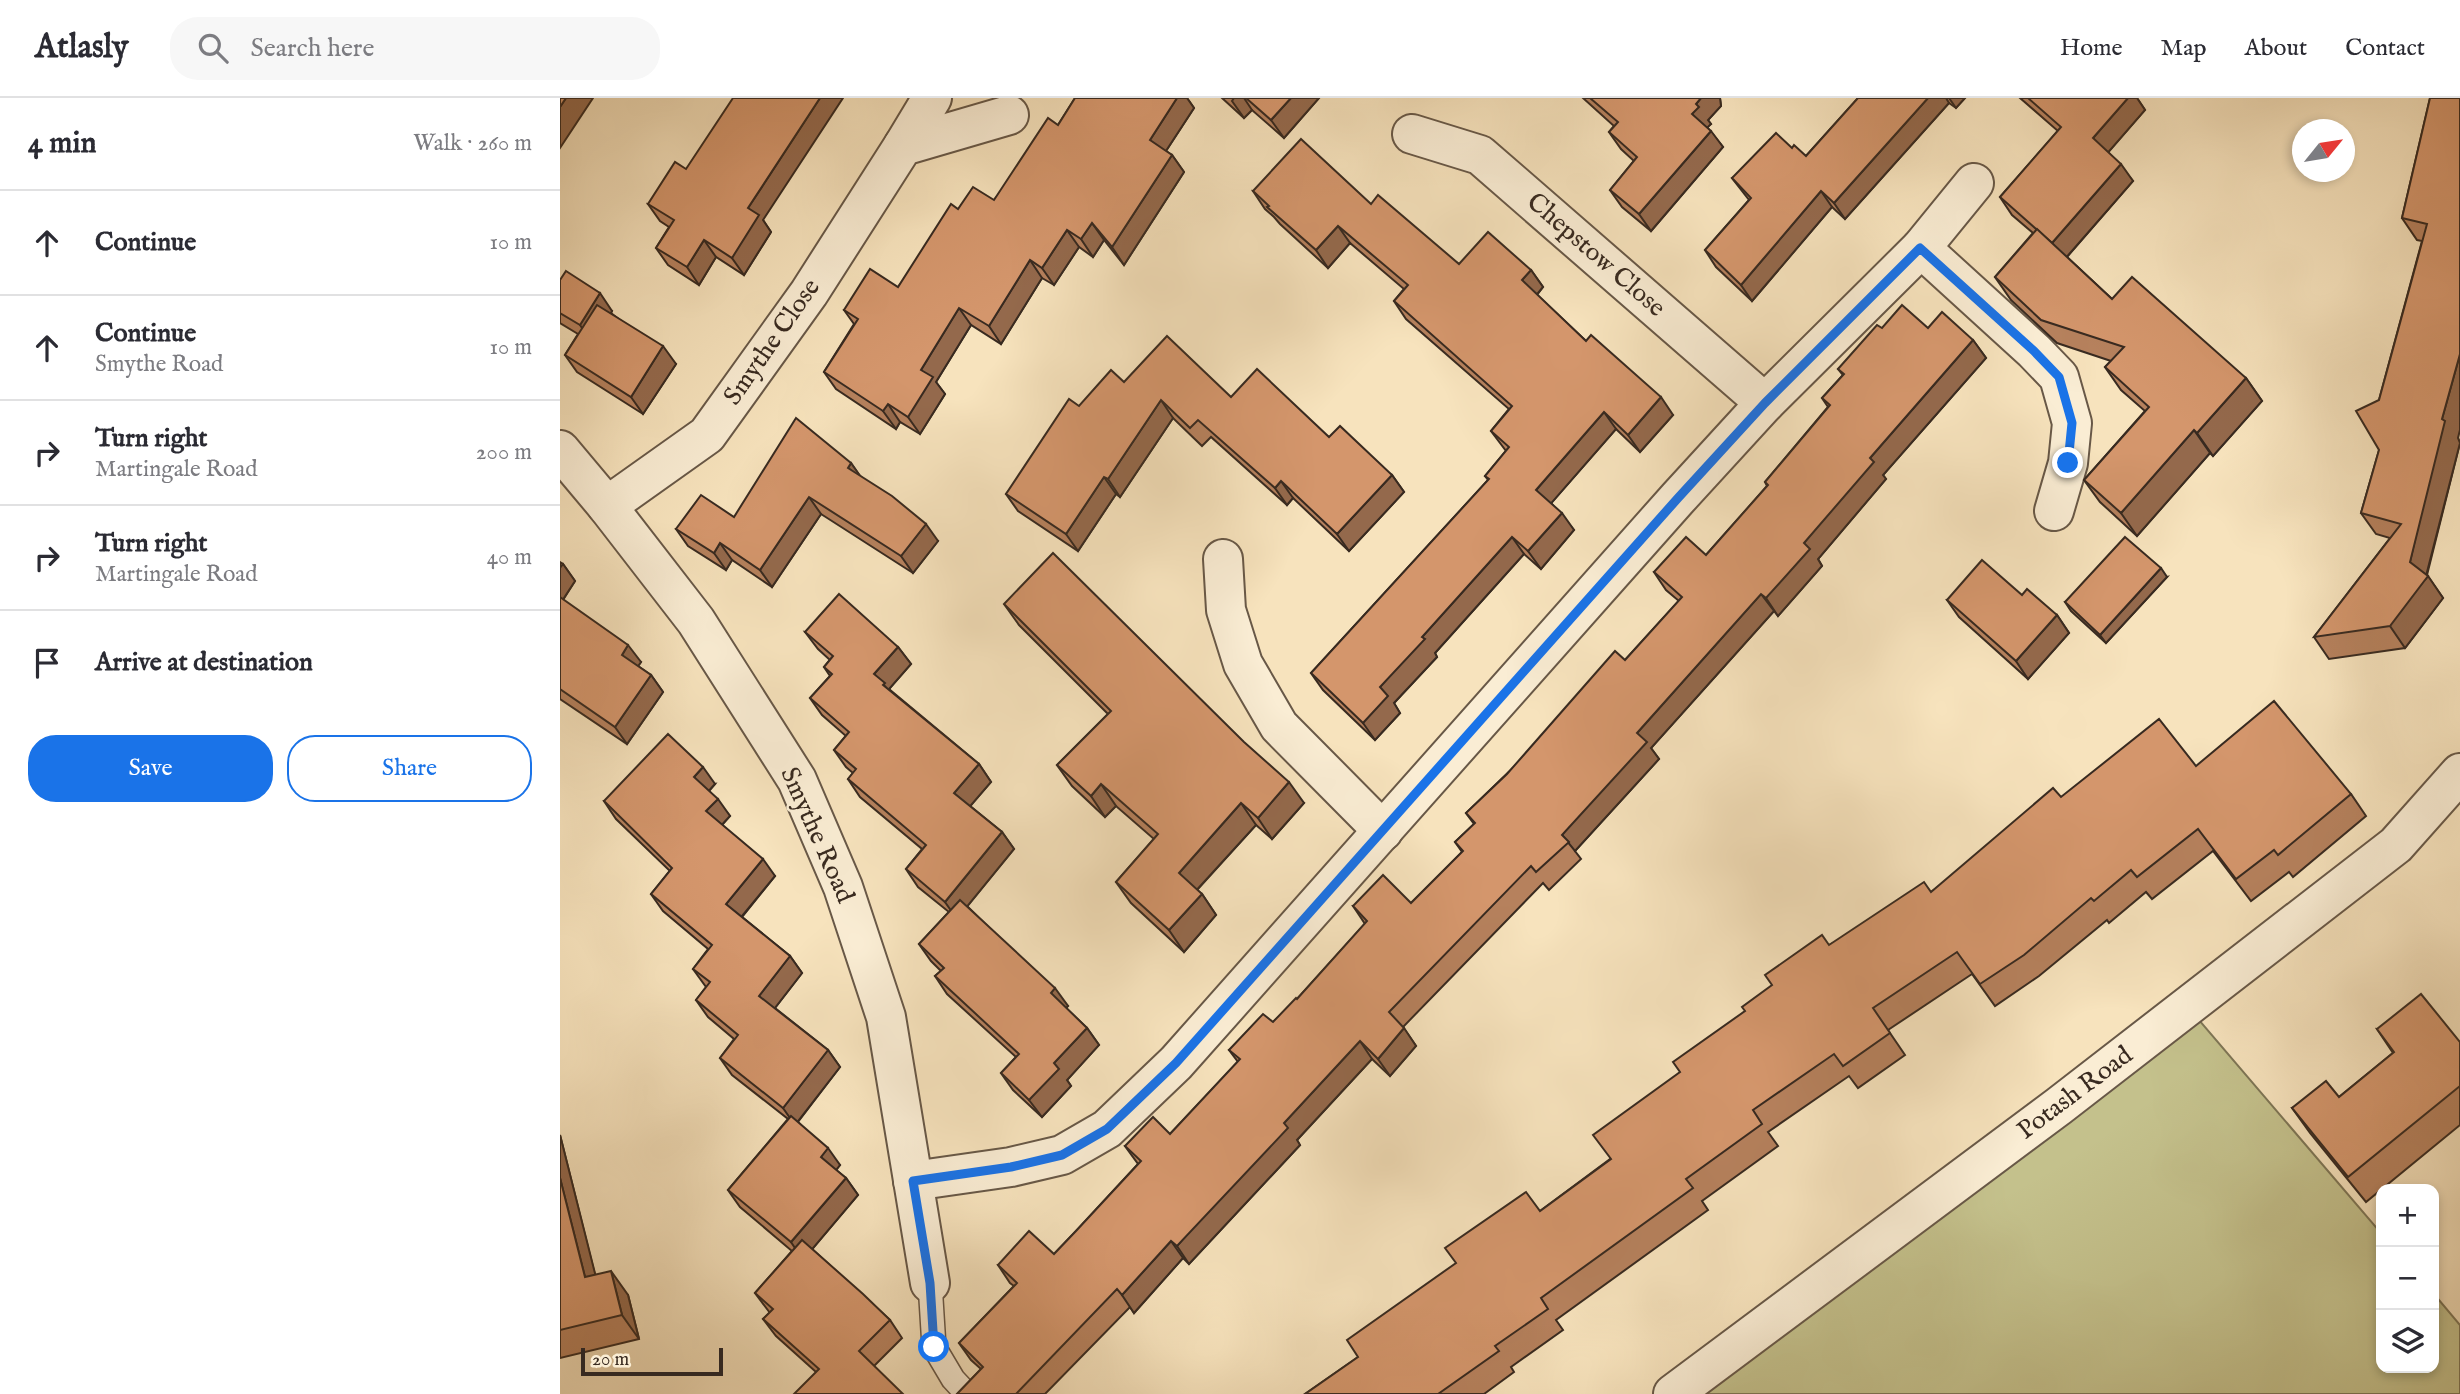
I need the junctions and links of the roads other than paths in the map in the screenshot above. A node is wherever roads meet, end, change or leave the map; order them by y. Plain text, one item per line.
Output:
1 (932, 98) edge
2 (1009, 114) dead end
3 (1412, 134) dead end
4 (903, 146) junction
5 (1974, 183) dead end
6 (1920, 248) junction
7 (1765, 403) junction
8 (560, 450) edge
9 (607, 506) junction
10 (2054, 511) dead end
11 (1223, 559) dead end
12 (2460, 773) edge
13 (1383, 831) junction
14 (913, 1181) junction
15 (930, 1283) joint
16 (967, 1394) edge
17 (1673, 1394) edge

1 - 4 street, Smythe Close
2 - 4 street
3 - 7 street, Chepstow Close
4 - 9 street, Smythe Close
5 - 6 street
6 - 7 street
6 - 10 street
7 - 13 street
8 - 9 street, Smythe Road
9 - 14 street, Smythe Road
11 - 13 street
12 - 17 street, Potash Road
13 - 14 street
14 - 15 street, Smythe Road
15 - 16 lane

